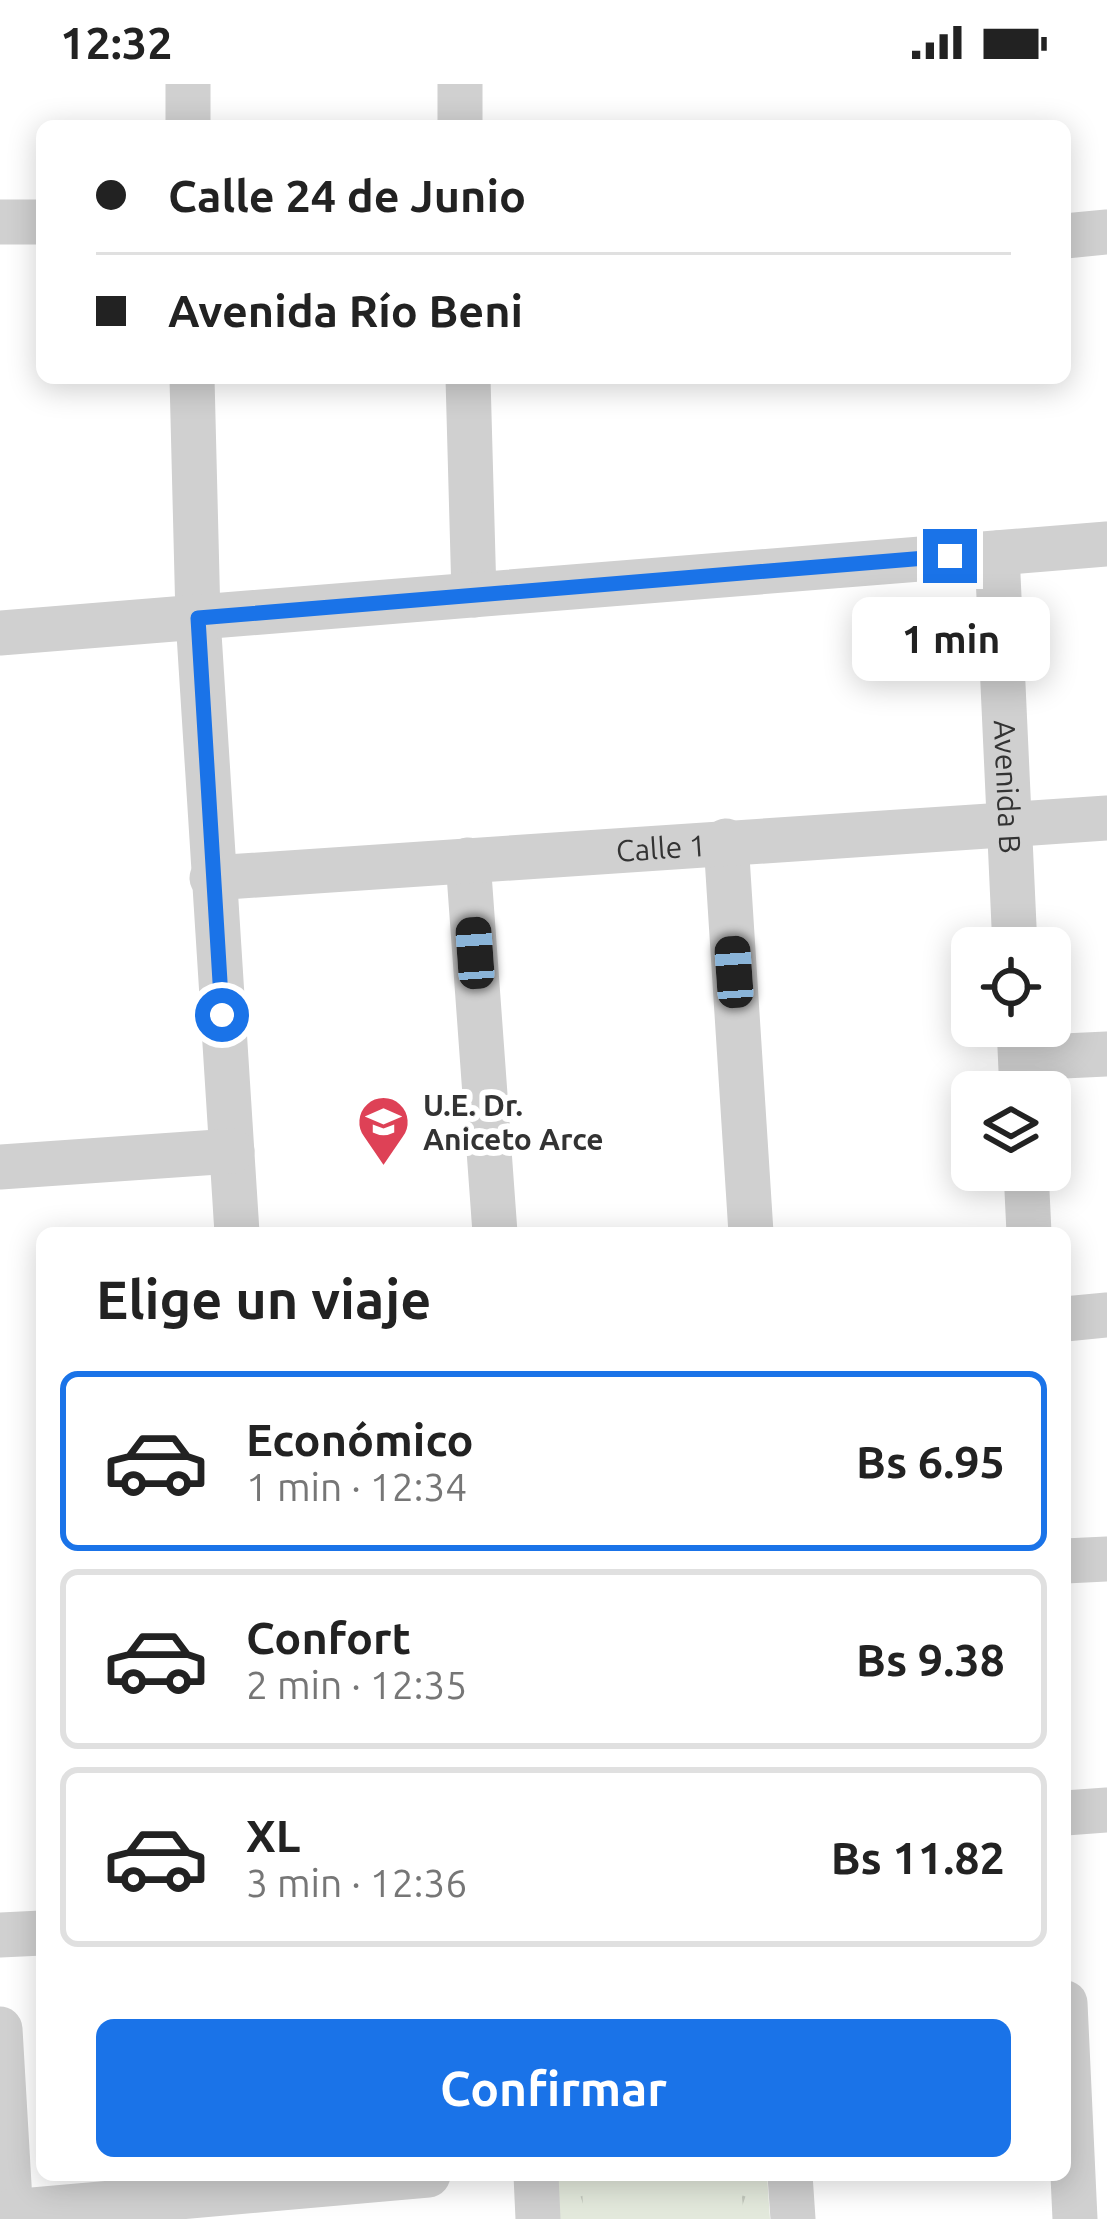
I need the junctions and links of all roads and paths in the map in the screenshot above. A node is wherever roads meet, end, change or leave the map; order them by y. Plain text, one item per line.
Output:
1 (188, 84) edge
2 (460, 84) edge
3 (188, 120) edge
4 (460, 120) edge
5 (0, 222) edge
6 (36, 222) edge
7 (1107, 232) edge
8 (1071, 235) edge
9 (192, 384) edge
10 (468, 384) edge
11 (1107, 544) edge
12 (997, 553) junction
13 (475, 595) junction
14 (198, 618) junction
15 (0, 633) edge
16 (1107, 818) edge
17 (1010, 822) junction
18 (726, 842) junction
19 (468, 860) junction
20 (212, 878) junction
21 (1015, 927) edge
22 (1107, 1054) edge
23 (1021, 1059) edge
24 (232, 1151) junction
25 (0, 1167) edge
26 (1027, 1191) edge
27 (237, 1227) edge
28 (495, 1227) edge
29 (751, 1227) edge
30 (1029, 1227) edge
31 (1107, 1315) edge
32 (1071, 1318) edge
33 (1107, 1558) edge
34 (1071, 1561) edge
35 (1107, 1810) edge
36 (1071, 1813) edge
37 (36, 1933) edge
38 (0, 1935) edge
39 (1071, 2021) edge
40 (0, 2030) edge
41 (1088, 2071) edge
42 (2, 2081) edge
43 (397, 2181) edge
44 (536, 2181) edge
45 (790, 2181) edge
46 (282, 2203) edge
47 (10, 2216) edge
48 (538, 2219) edge
49 (793, 2219) edge
50 (1075, 2219) edge

1 - 3 street
2 - 4 street
5 - 6 street
7 - 8 street
9 - 14 street
10 - 13 street
11 - 12 street
12 - 13 street
12 - 17 street, Avenida B
13 - 14 street
14 - 15 street
14 - 20 street
16 - 17 street, Calle 1
17 - 18 street, Calle 1
17 - 21 street, Avenida B
18 - 19 street, Calle 1
18 - 29 street
19 - 20 street, Calle 1
19 - 28 street
20 - 24 street
22 - 23 street
24 - 25 street
24 - 27 street
26 - 30 street
31 - 32 street
33 - 34 street
35 - 36 street
37 - 38 street
39 - 41 street
40 - 42 street
41 - 50 street
42 - 47 street
43 - 46 street
44 - 48 street
45 - 49 street
46 - 47 street

